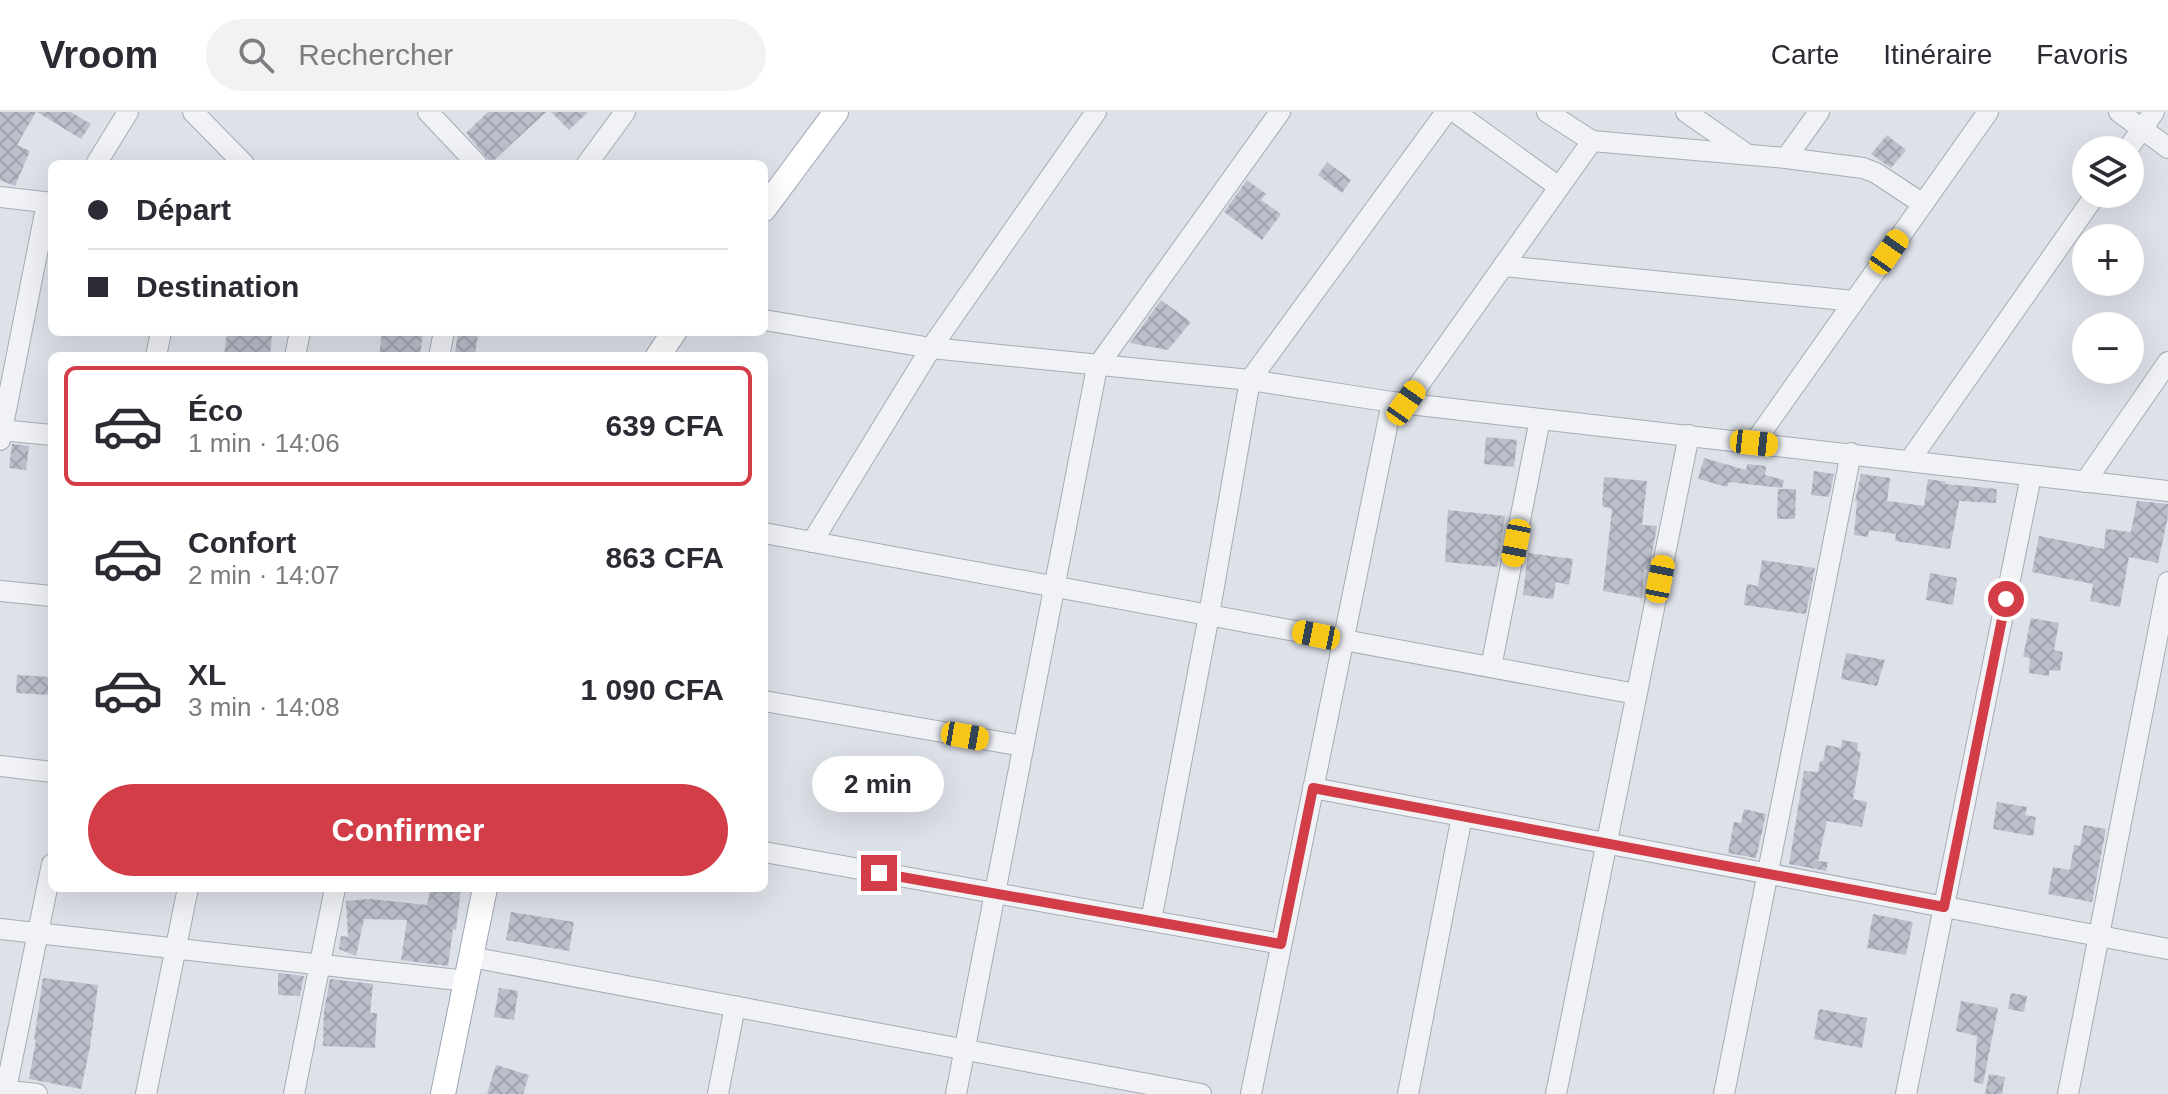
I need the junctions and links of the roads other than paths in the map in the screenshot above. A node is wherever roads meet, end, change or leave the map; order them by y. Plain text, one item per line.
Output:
1 (128, 112) edge
2 (193, 112) edge
3 (428, 112) edge
4 (625, 112) edge
5 (836, 112) edge
6 (1096, 112) edge
7 (1280, 112) edge
8 (1446, 112) edge
9 (1455, 112) edge
10 (1547, 112) edge
11 (1686, 112) edge
12 (1819, 112) edge
13 (1988, 112) edge
14 (2119, 112) edge
15 (2148, 120) edge
16 (1592, 141) junction
17 (2168, 148) edge
18 (1747, 155) junction
19 (1786, 158) junction
20 (98, 160) edge
21 (240, 160) edge
22 (473, 160) edge
23 (590, 160) edge
24 (1559, 187) junction
25 (0, 197) edge
26 (48, 203) edge
27 (768, 204) edge
28 (1923, 204) junction
29 (2086, 208) edge
30 (48, 212) edge
31 (1503, 266) junction
32 (1854, 301) junction
33 (768, 321) edge
34 (931, 348) junction
35 (2168, 362) edge
36 (1097, 367) junction
37 (1250, 380) junction
38 (1399, 402) junction
39 (1540, 419) junction
40 (1, 433) edge
41 (48, 435) edge
42 (1689, 435) junction
43 (1754, 443) junction
44 (1851, 453) junction
45 (1910, 460) junction
46 (2031, 476) junction
47 (2085, 482) junction
48 (2168, 491) edge
49 (768, 534) edge
50 (812, 542) junction
51 (2168, 582) edge
52 (1054, 587) junction
53 (0, 591) edge
54 (48, 596) edge
55 (1209, 615) junction
56 (1343, 640) junction
57 (1491, 667) junction
58 (1636, 694) junction
59 (768, 702) edge
60 (1023, 746) junction
61 (0, 766) edge
62 (48, 772) edge
63 (1313, 788) junction
64 (1462, 816) junction
65 (1607, 843) junction
66 (768, 853) edge
67 (1767, 874) junction
68 (48, 884) edge
69 (187, 892) edge
70 (334, 892) edge
71 (484, 892) edge
72 (995, 893) junction
73 (1944, 907) junction
74 (1151, 921) junction
75 (0, 929) edge
76 (38, 933) junction
77 (2099, 936) junction
78 (1281, 944) junction
79 (176, 948) junction
80 (2168, 949) edge
81 (320, 963) junction
82 (469, 969) junction
83 (735, 1006) junction
84 (965, 1050) junction
85 (3, 1092) edge
86 (37, 1094) edge
87 (146, 1094) edge
88 (294, 1094) edge
89 (443, 1094) edge
90 (718, 1094) edge
91 (956, 1094) edge
92 (1201, 1094) edge
93 (1251, 1094) edge
94 (1408, 1094) edge
95 (1556, 1094) edge
96 (1724, 1094) edge
97 (1906, 1094) edge
98 (2068, 1094) edge

1 - 20 street
2 - 21 street
3 - 22 street
4 - 23 street
5 - 27 main road
6 - 34 street
7 - 36 street
8 - 37 street
9 - 24 street
10 - 16 street
11 - 18 street
12 - 19 street
13 - 28 street
14 - 15 street
15 - 17 street
16 - 18 street
16 - 24 street
18 - 19 street
19 - 28 street
24 - 31 street
25 - 26 street
28 - 32 street
29 - 45 street
30 - 40 street
31 - 32 street
31 - 38 street
32 - 43 street
33 - 34 street
34 - 36 street
34 - 50 street
35 - 47 street
36 - 37 street
36 - 52 street
37 - 38 street
37 - 55 street
38 - 39 street
38 - 56 street
39 - 42 street
39 - 57 street
40 - 41 street
42 - 43 street
42 - 58 street
43 - 44 street
44 - 45 street
44 - 67 street
45 - 46 street
46 - 47 street
46 - 73 street
47 - 48 street
49 - 50 street
50 - 52 street
51 - 77 street
52 - 55 street
52 - 60 street
53 - 54 street
55 - 56 street
55 - 74 street
56 - 57 street
56 - 63 street
57 - 58 street
58 - 65 street
59 - 60 street
60 - 72 street
61 - 62 street
63 - 64 street
63 - 78 street
64 - 65 street
64 - 94 street
65 - 67 street
65 - 95 street
66 - 72 street
67 - 73 street
67 - 96 street
68 - 76 street
69 - 79 street
70 - 81 street
71 - 82 main road
72 - 74 street
72 - 84 street
73 - 77 street
73 - 97 street
74 - 78 street
75 - 76 street
76 - 79 street
76 - 85 street
77 - 80 street
77 - 98 street
78 - 93 street
79 - 81 street
79 - 87 street
81 - 82 street
81 - 88 street
82 - 83 street
82 - 89 main road
83 - 84 street
83 - 90 street
84 - 91 street
84 - 92 street
85 - 86 street

